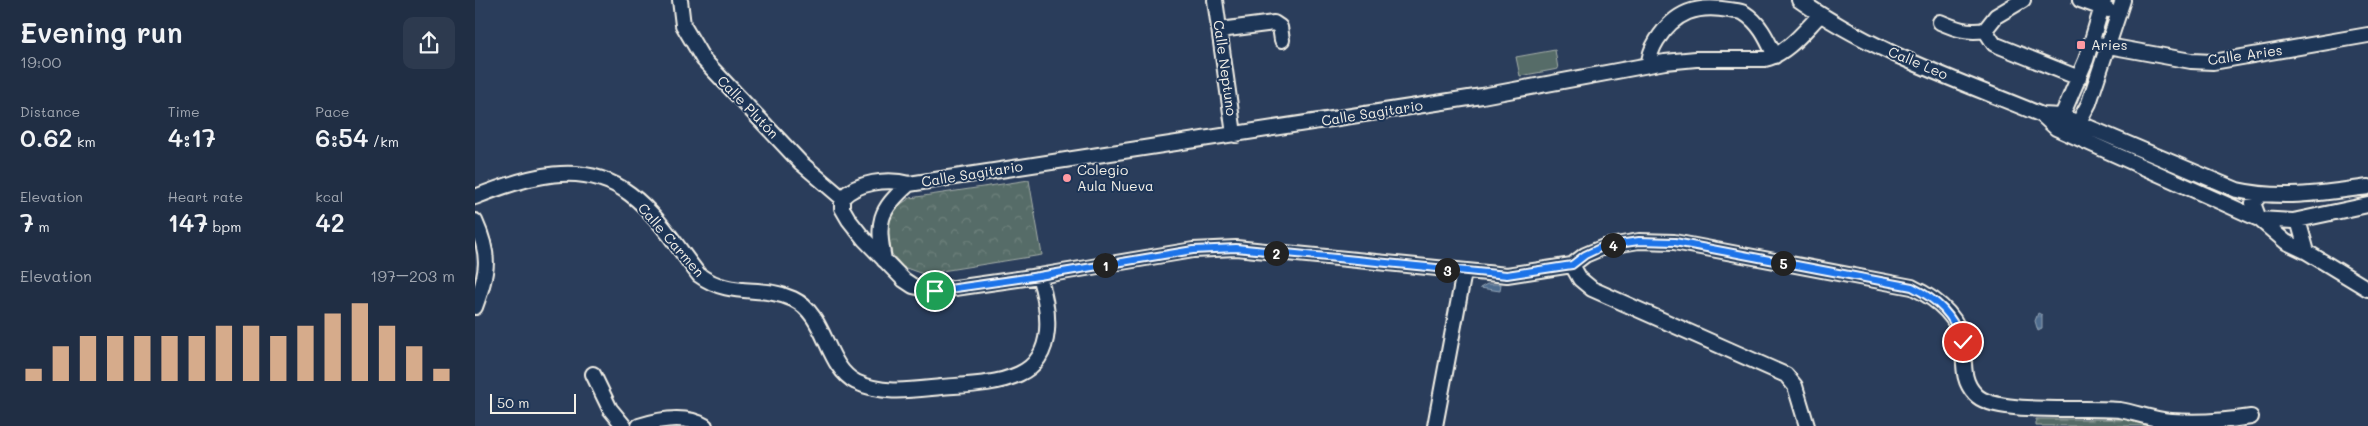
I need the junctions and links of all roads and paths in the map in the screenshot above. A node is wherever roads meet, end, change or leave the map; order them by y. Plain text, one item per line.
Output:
1 (680, 0) edge
2 (1215, 0) edge
3 (1799, 0) edge
4 (2023, 0) edge
5 (2080, 0) edge
6 (2103, 4) edge
7 (2121, 7) edge
8 (1820, 15) junction
9 (1940, 22) dead end
10 (1220, 30) junction
11 (1985, 30) junction
12 (2368, 35) edge
13 (1282, 40) dead end
14 (2092, 43) junction
15 (2107, 48) junction
16 (1775, 56) junction
17 (2085, 60) junction
18 (2103, 64) junction
19 (1649, 65) junction
20 (2079, 78) junction
21 (2070, 100) junction
22 (2089, 103) junction
23 (2059, 122) junction
24 (2076, 129) junction
25 (1236, 135) junction
26 (909, 184) junction
27 (2368, 187) edge
28 (2261, 194) junction
29 (2293, 196) junction
30 (475, 197) edge
31 (842, 198) junction
32 (2368, 205) edge
33 (2259, 220) junction
34 (2298, 220) junction
35 (475, 221) edge
36 (2307, 252) junction
37 (885, 260) junction
38 (1572, 265) junction
39 (1464, 272) junction
40 (1039, 276) junction
41 (2368, 290) edge
42 (475, 307) edge
43 (593, 374) dead end
44 (2251, 417) dead end
45 (624, 426) edge
46 (639, 426) edge
47 (705, 426) edge
48 (1435, 426) edge
49 (1807, 426) edge

1 - 31 street, Calle Plutón
2 - 10 street, Calle Neptuno
3 - 8 street, Calle Leo
4 - 11 street
5 - 6 street
6 - 7 street
6 - 14 street
7 - 15 street
8 - 16 street
8 - 23 street, Calle Leo
9 - 11 street
10 - 13 street
10 - 25 street, Calle Neptuno
11 - 20 street
12 - 15 street, Calle Aries
14 - 15 street, Calle Aries
14 - 17 street
15 - 18 street
16 - 19 street, Calle Sagitario
16 - 19 street
17 - 18 street
17 - 20 street
18 - 22 street
19 - 25 street, Calle Sagitario
20 - 21 street
21 - 22 street
21 - 23 street
22 - 24 street
23 - 24 street
24 - 28 street
24 - 33 street
25 - 26 street, Calle Sagitario
26 - 31 street, Calle Sagitario
26 - 37 street
27 - 29 street
28 - 29 street
28 - 33 street
29 - 34 street
30 - 40 street, Calle Carmen
31 - 37 street
32 - 34 street
33 - 34 street
33 - 36 street
34 - 36 street
35 - 42 street
36 - 41 street
37 - 40 street
38 - 39 street
38 - 44 street
38 - 49 street
39 - 40 street
39 - 48 street
43 - 45 street
46 - 47 street

